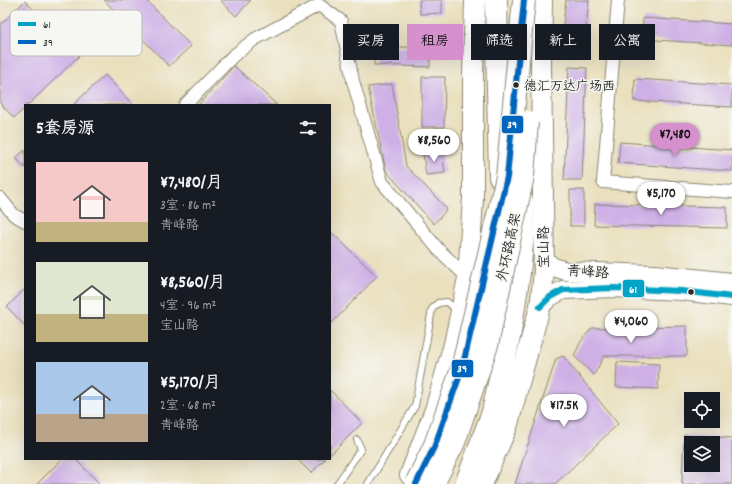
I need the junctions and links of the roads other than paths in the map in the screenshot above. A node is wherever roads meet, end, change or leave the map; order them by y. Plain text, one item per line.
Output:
1 (475, 0) edge
2 (496, 0) edge
3 (518, 0) edge
4 (524, 0) edge
5 (537, 0) edge
6 (542, 0) edge
7 (618, 0) edge
8 (186, 104) edge
9 (732, 192) edge
10 (0, 198) edge
11 (24, 220) edge
12 (544, 258) junction
13 (468, 278) junction
14 (732, 282) edge
15 (732, 297) edge
16 (540, 307) junction
17 (458, 320) junction
18 (357, 440) dead end
19 (337, 484) edge
20 (368, 484) edge
21 (406, 484) edge
22 (416, 484) edge
23 (433, 484) edge
24 (438, 484) edge
25 (466, 484) edge
26 (482, 484) edge

1 - 13 main road
2 - 24 highway
3 - 25 highway
4 - 22 highway, 外环路高架, bridge
5 - 23 highway, 外环路高架, bridge
6 - 12 main road, 宝山路
7 - 9 street
8 - 13 street
10 - 11 street
12 - 14 main road, 青峰路
12 - 16 main road, 宝山路
13 - 17 main road
15 - 16 main road, 青峰路
16 - 26 main road, 宝山路
17 - 20 lane
17 - 21 main road
18 - 19 lane

